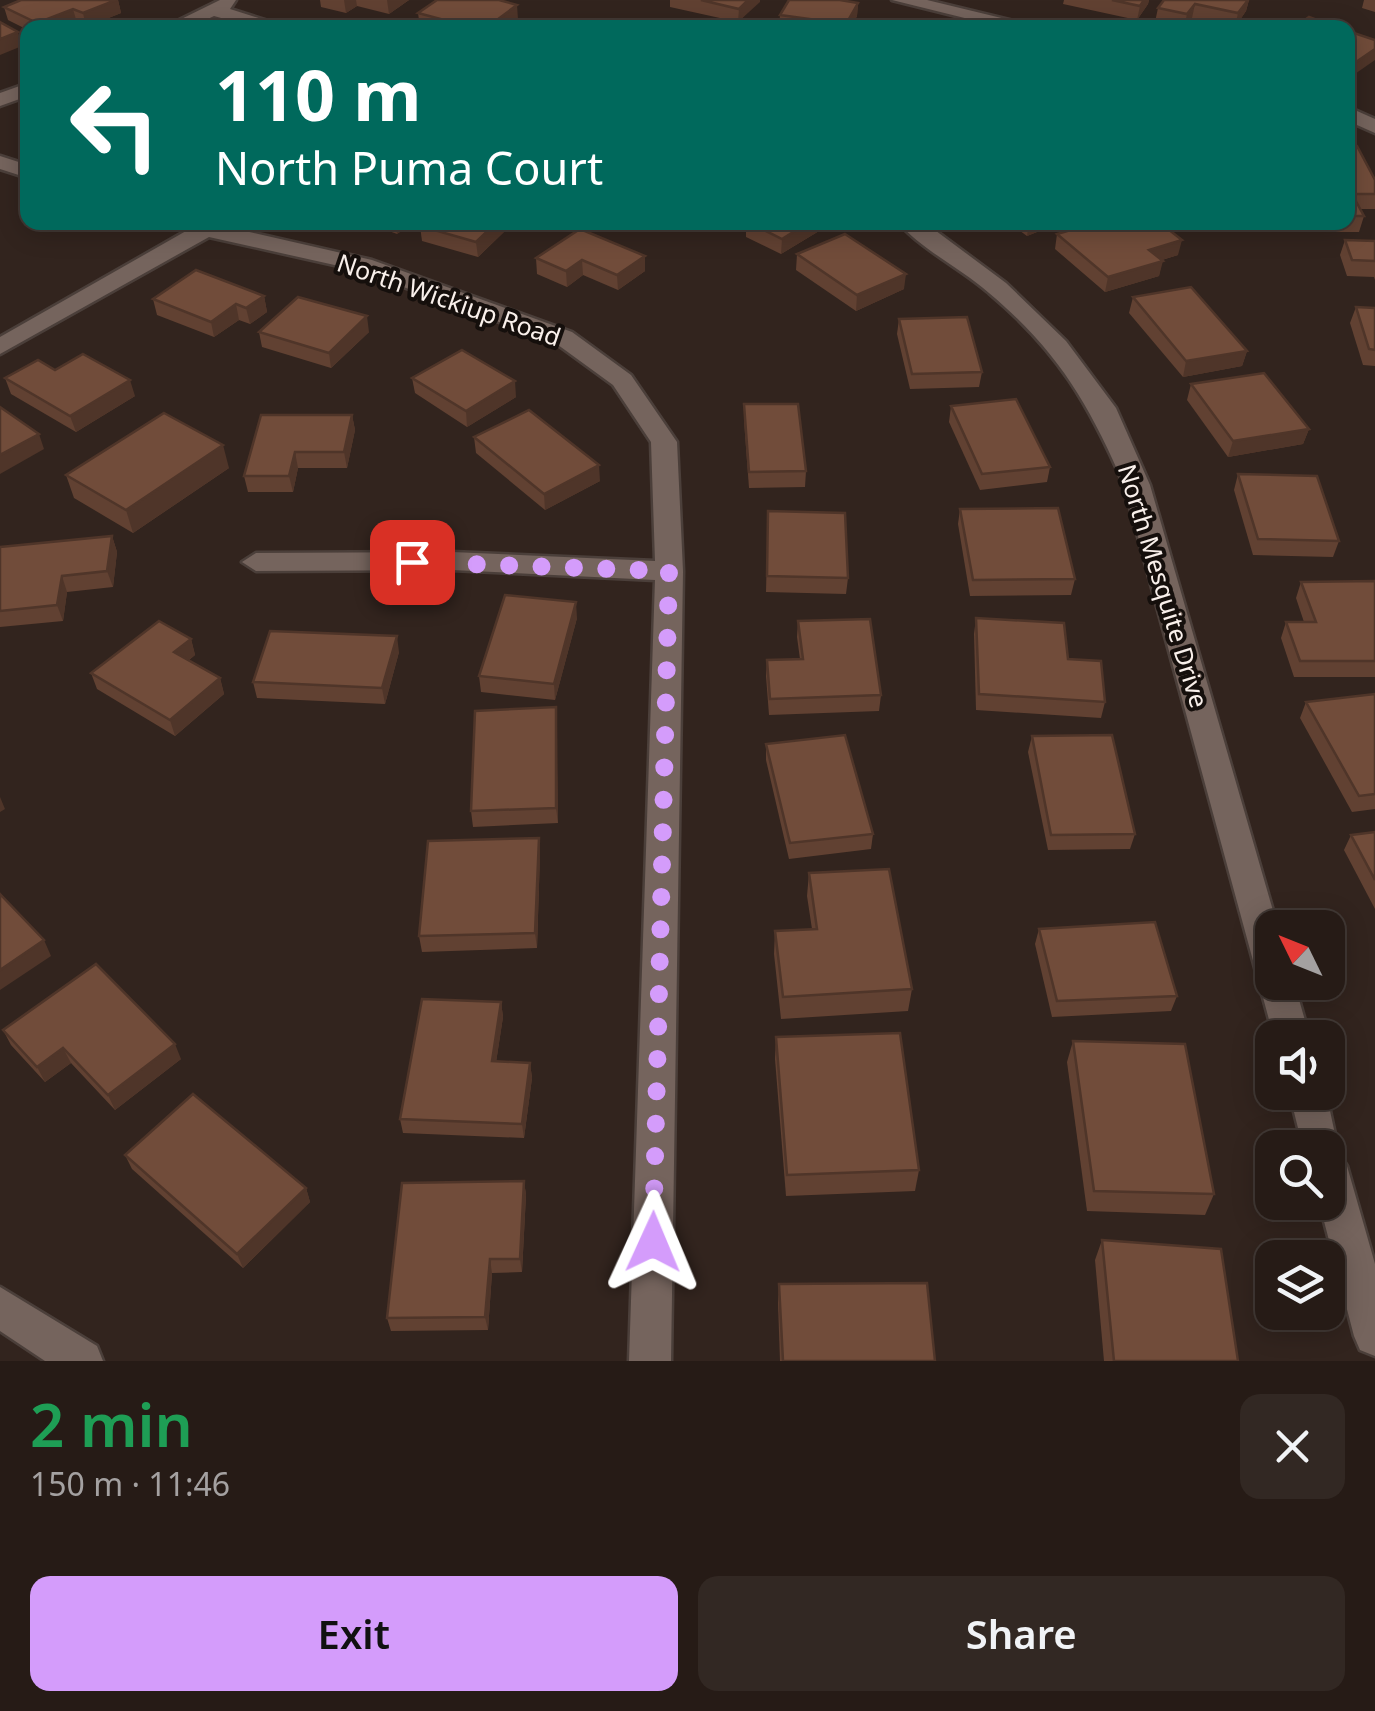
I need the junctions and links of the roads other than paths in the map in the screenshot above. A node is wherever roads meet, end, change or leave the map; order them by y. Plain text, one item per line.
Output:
1 (236, 0) edge
2 (900, 0) edge
3 (212, 10) junction
4 (190, 20) edge
5 (250, 20) edge
6 (996, 20) edge
7 (182, 230) edge
8 (201, 230) edge
9 (919, 230) edge
10 (0, 347) edge
11 (256, 562) dead end
12 (669, 571) junction
13 (1256, 910) edge
14 (1343, 1220) edge
15 (0, 1307) edge
16 (1375, 1336) edge
17 (82, 1361) edge
18 (650, 1361) edge

1 - 3 street
2 - 6 street
3 - 4 street
3 - 5 street
7 - 10 street
8 - 12 street, North Wickiup Road
9 - 13 street, North Mesquite Drive
11 - 12 street
12 - 18 street, North Wickiup Road
14 - 16 street
15 - 17 street

